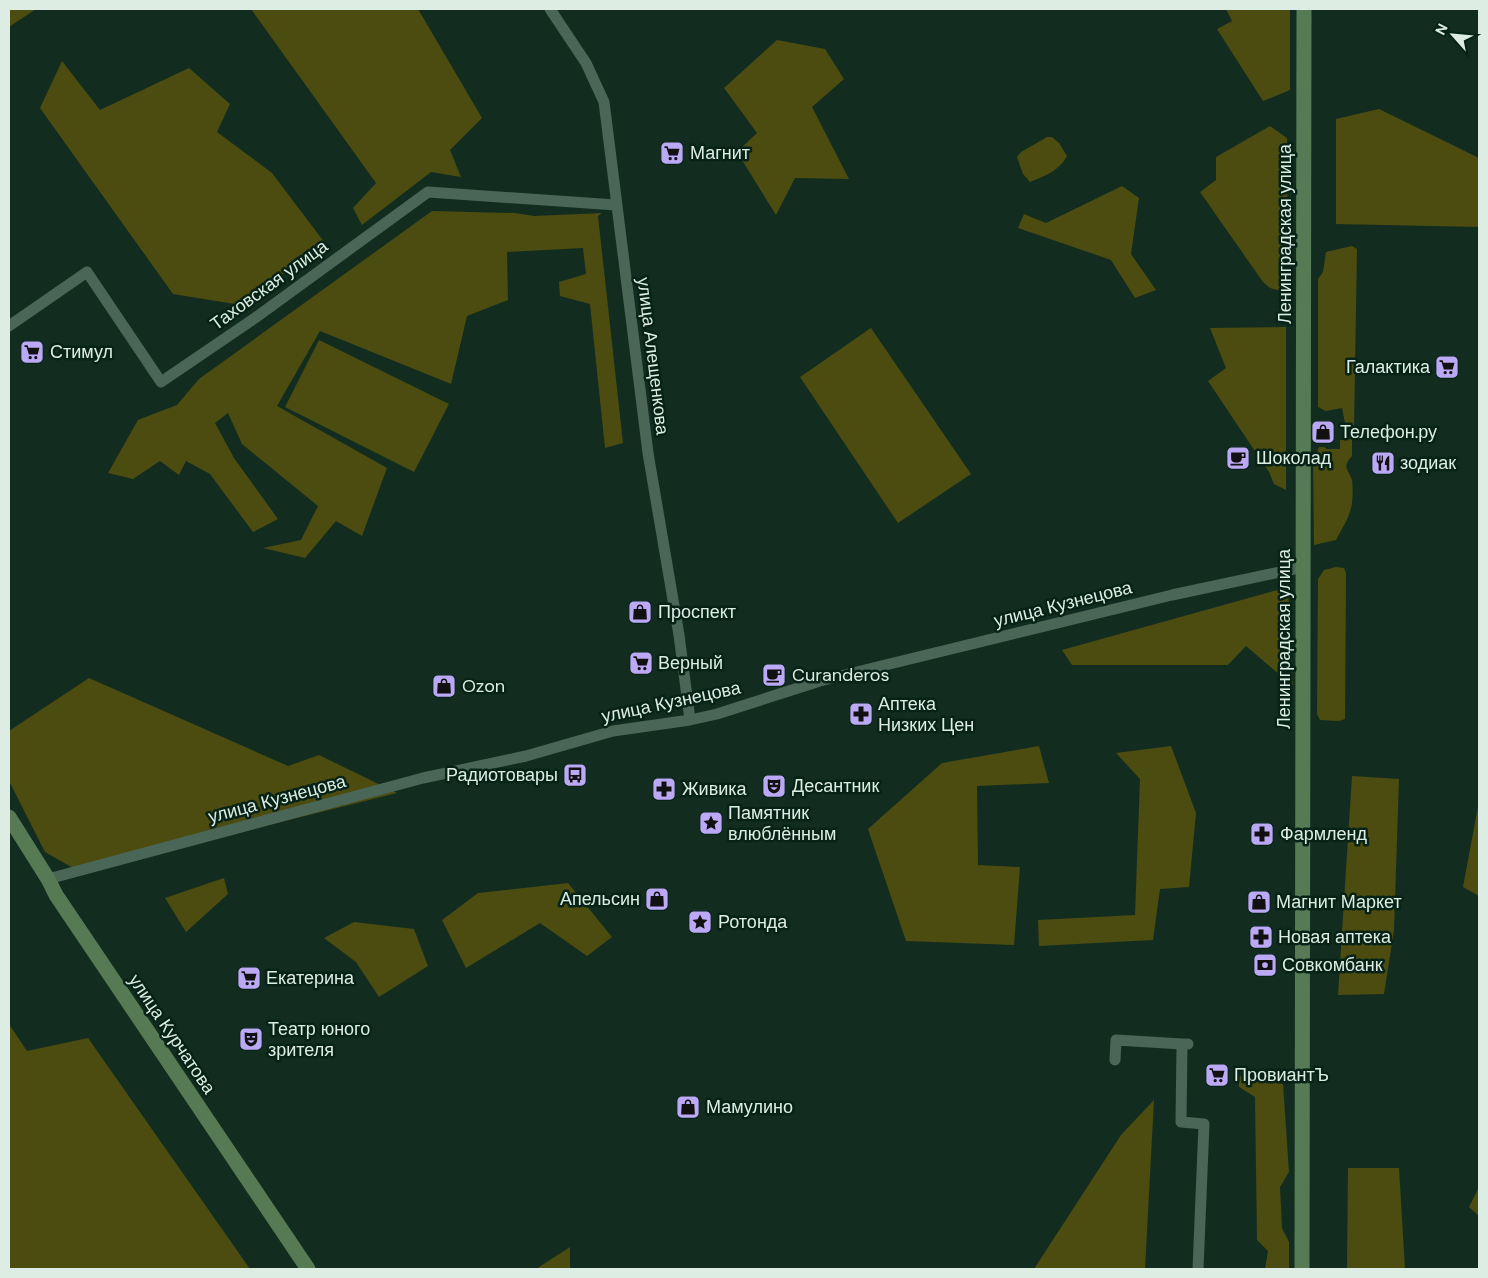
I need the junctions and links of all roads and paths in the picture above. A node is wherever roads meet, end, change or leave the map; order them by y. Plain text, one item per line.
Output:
1 (550, 9) edge
2 (1304, 9) edge
3 (616, 205) junction
4 (9, 326) edge
5 (1303, 567) junction
6 (690, 720) junction
7 (9, 817) edge
8 (48, 879) junction
9 (1115, 1060) dead end
10 (308, 1269) edge
11 (1198, 1269) edge
12 (1302, 1269) edge

1 - 3 street, улица Алещенкова
2 - 5 main road, Ленинградская улица
3 - 4 street, Таховская улица
3 - 6 street, улица Алещенкова
5 - 6 street, улица Кузнецова
5 - 12 main road, Ленинградская улица
6 - 8 street, улица Кузнецова
7 - 8 main road, улица Курчатова
8 - 10 main road, улица Курчатова
9 - 11 street

